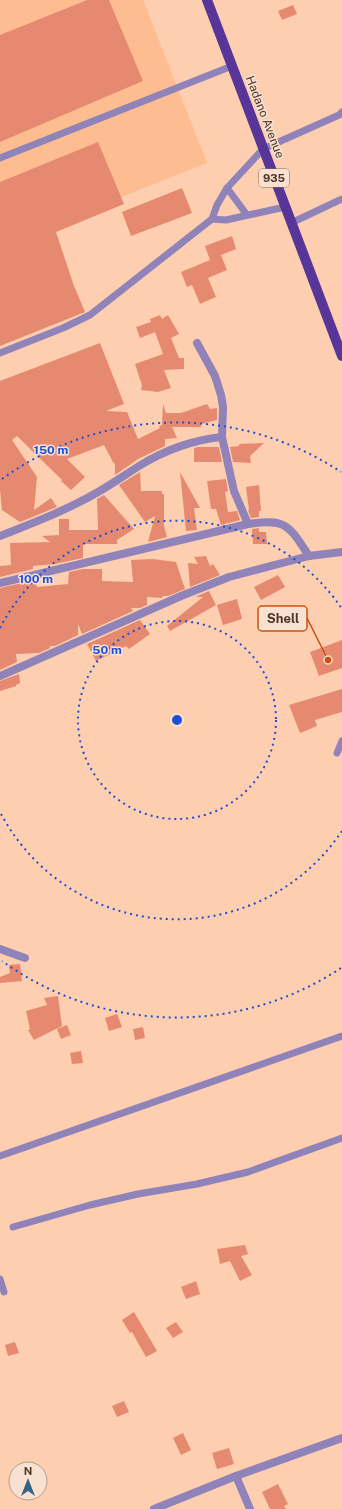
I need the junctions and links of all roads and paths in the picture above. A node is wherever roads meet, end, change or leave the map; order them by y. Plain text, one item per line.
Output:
1 (207, 0) edge
2 (232, 66) junction
3 (341, 116) edge
4 (263, 149) junction
5 (0, 158) edge
6 (226, 188) junction
7 (342, 199) edge
8 (285, 207) junction
9 (247, 215) junction
10 (212, 219) junction
11 (292, 223) junction
12 (197, 343) dead end
13 (0, 353) edge
14 (342, 356) edge
15 (222, 437) junction
16 (248, 524) junction
17 (0, 536) edge
18 (342, 552) edge
19 (309, 556) junction
20 (0, 583) edge
21 (0, 676) edge
22 (342, 741) edge
23 (337, 753) dead end
24 (0, 949) edge
25 (25, 958) dead end
26 (342, 1036) edge
27 (342, 1138) edge
28 (0, 1156) edge
29 (13, 1227) dead end
30 (0, 1279) edge
31 (4, 1292) dead end
32 (342, 1438) edge
33 (236, 1476) junction
34 (154, 1509) edge
35 (250, 1509) edge

1 - 2 main road, Hadano Avenue / 935
2 - 4 main road, Hadano Avenue / 935
2 - 5 lane
3 - 4 lane
4 - 6 lane
4 - 8 main road, Hadano Avenue / 935
6 - 9 lane
6 - 10 lane
7 - 11 lane
8 - 9 lane
8 - 11 main road, Hadano Avenue / 935
9 - 10 lane
10 - 13 lane
11 - 14 main road, Hadano Avenue / 935
12 - 15 street
15 - 16 street
15 - 17 street
16 - 19 street
16 - 20 street
18 - 19 street
19 - 21 street
22 - 23 lane
24 - 25 street
26 - 28 lane
27 - 29 lane
30 - 31 lane
32 - 33 street
33 - 34 street
33 - 35 street

